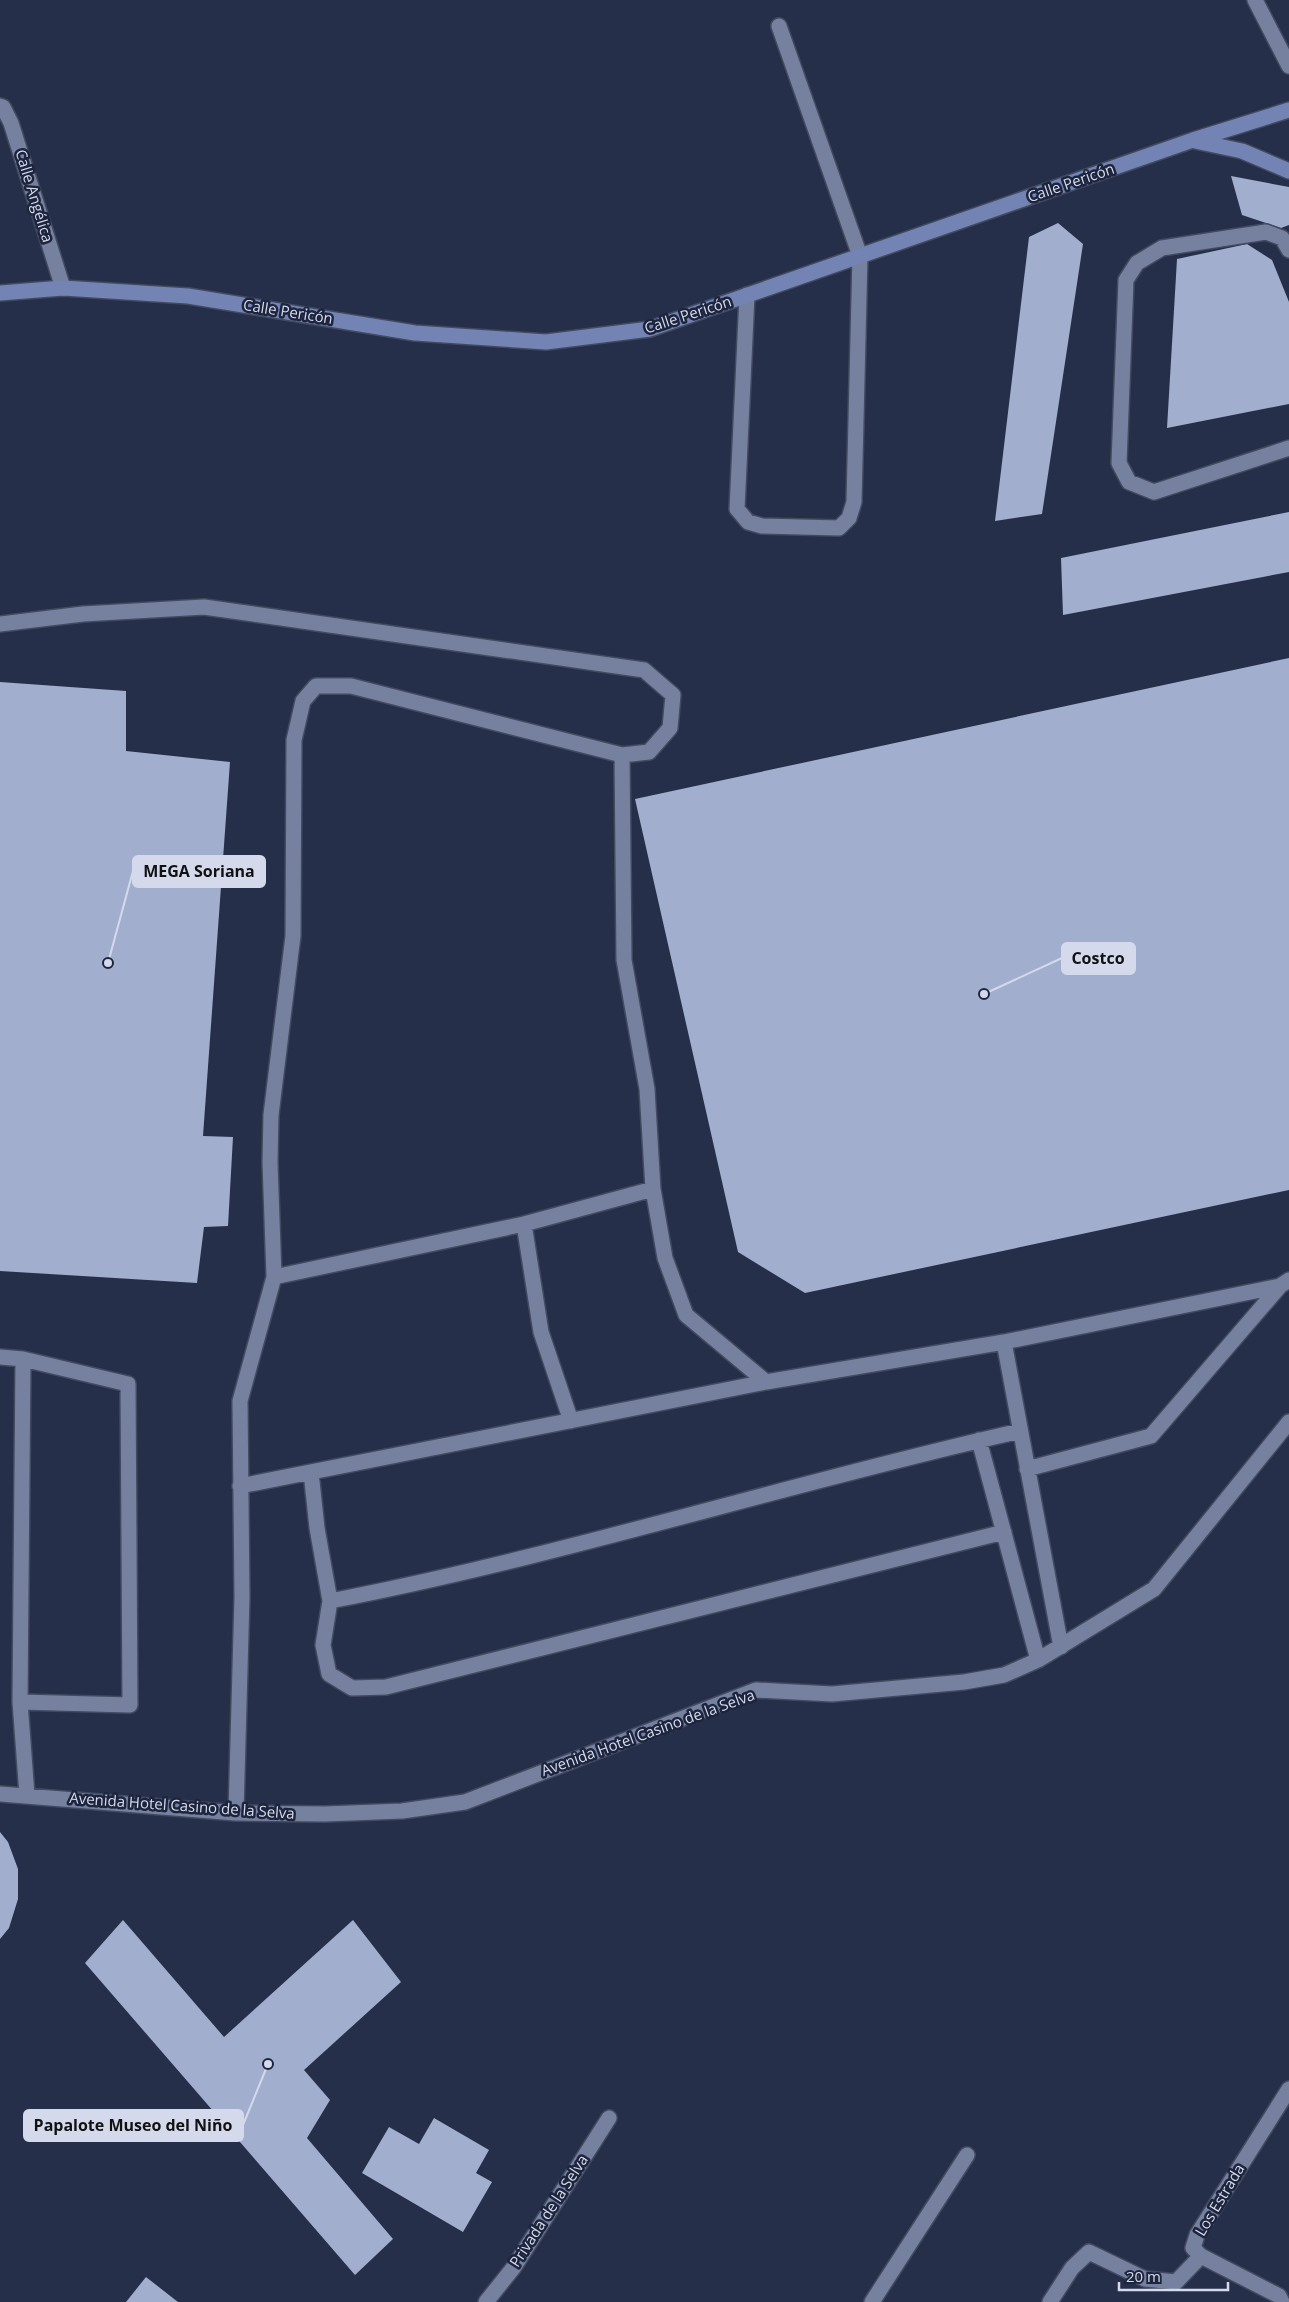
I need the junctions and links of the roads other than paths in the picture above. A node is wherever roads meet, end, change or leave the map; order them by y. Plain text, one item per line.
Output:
1 (1255, 0) edge
2 (779, 26) dead end
3 (1289, 66) edge
4 (0, 106) edge
5 (1289, 110) edge
6 (1193, 140) junction
7 (1289, 171) edge
8 (1289, 250) edge
9 (860, 256) junction
10 (63, 288) junction
11 (0, 293) edge
12 (747, 295) junction
13 (1289, 448) edge
14 (0, 624) edge
15 (622, 755) junction
16 (654, 1189) junction
17 (524, 1224) junction
18 (274, 1277) junction
19 (1285, 1283) edge
20 (1004, 1342) junction
21 (0, 1357) edge
22 (23, 1359) junction
23 (766, 1382) junction
24 (571, 1421) junction
25 (1289, 1422) edge
26 (1020, 1430) junction
27 (979, 1440) junction
28 (1027, 1469) junction
29 (311, 1472) junction
30 (240, 1486) junction
31 (1004, 1532) junction
32 (330, 1600) junction
33 (1061, 1647) junction
34 (1038, 1660) junction
35 (20, 1702) junction
36 (0, 1794) edge
37 (27, 1795) junction
38 (236, 1813) junction
39 (1289, 2089) edge
40 (609, 2118) dead end
41 (967, 2155) dead end
42 (1201, 2256) junction
43 (486, 2302) edge
44 (872, 2302) edge
45 (1050, 2302) edge
46 (1282, 2302) edge

1 - 3 street
2 - 9 street
4 - 10 street, Calle Angélica
5 - 6 street, Calle Pericón
6 - 7 street
6 - 9 street, Calle Pericón
8 - 13 street
9 - 12 street, Calle Pericón
9 - 12 street
10 - 11 street, Calle Pericón
10 - 12 street, Calle Pericón
14 - 15 street
15 - 16 street
15 - 18 street
16 - 17 street
16 - 23 street
17 - 18 street
17 - 24 street
18 - 30 street
19 - 20 street
19 - 28 street
20 - 23 street
20 - 26 street
21 - 22 street
22 - 35 street
22 - 35 street
23 - 24 street
24 - 29 street
25 - 33 street, Avenida Hotel Casino de la Selva
26 - 27 street
26 - 28 street
27 - 31 street
27 - 32 street
28 - 33 street
29 - 30 street
29 - 32 street
30 - 38 street
31 - 32 street
31 - 34 street
33 - 34 street, Avenida Hotel Casino de la Selva
34 - 38 street, Avenida Hotel Casino de la Selva
35 - 37 street
36 - 37 street, Avenida Hotel Casino de la Selva
37 - 38 street, Avenida Hotel Casino de la Selva
39 - 42 street, Los Estrada
40 - 43 street, Privada de la Selva
41 - 44 street
42 - 45 street
42 - 46 street, Los Estrada

